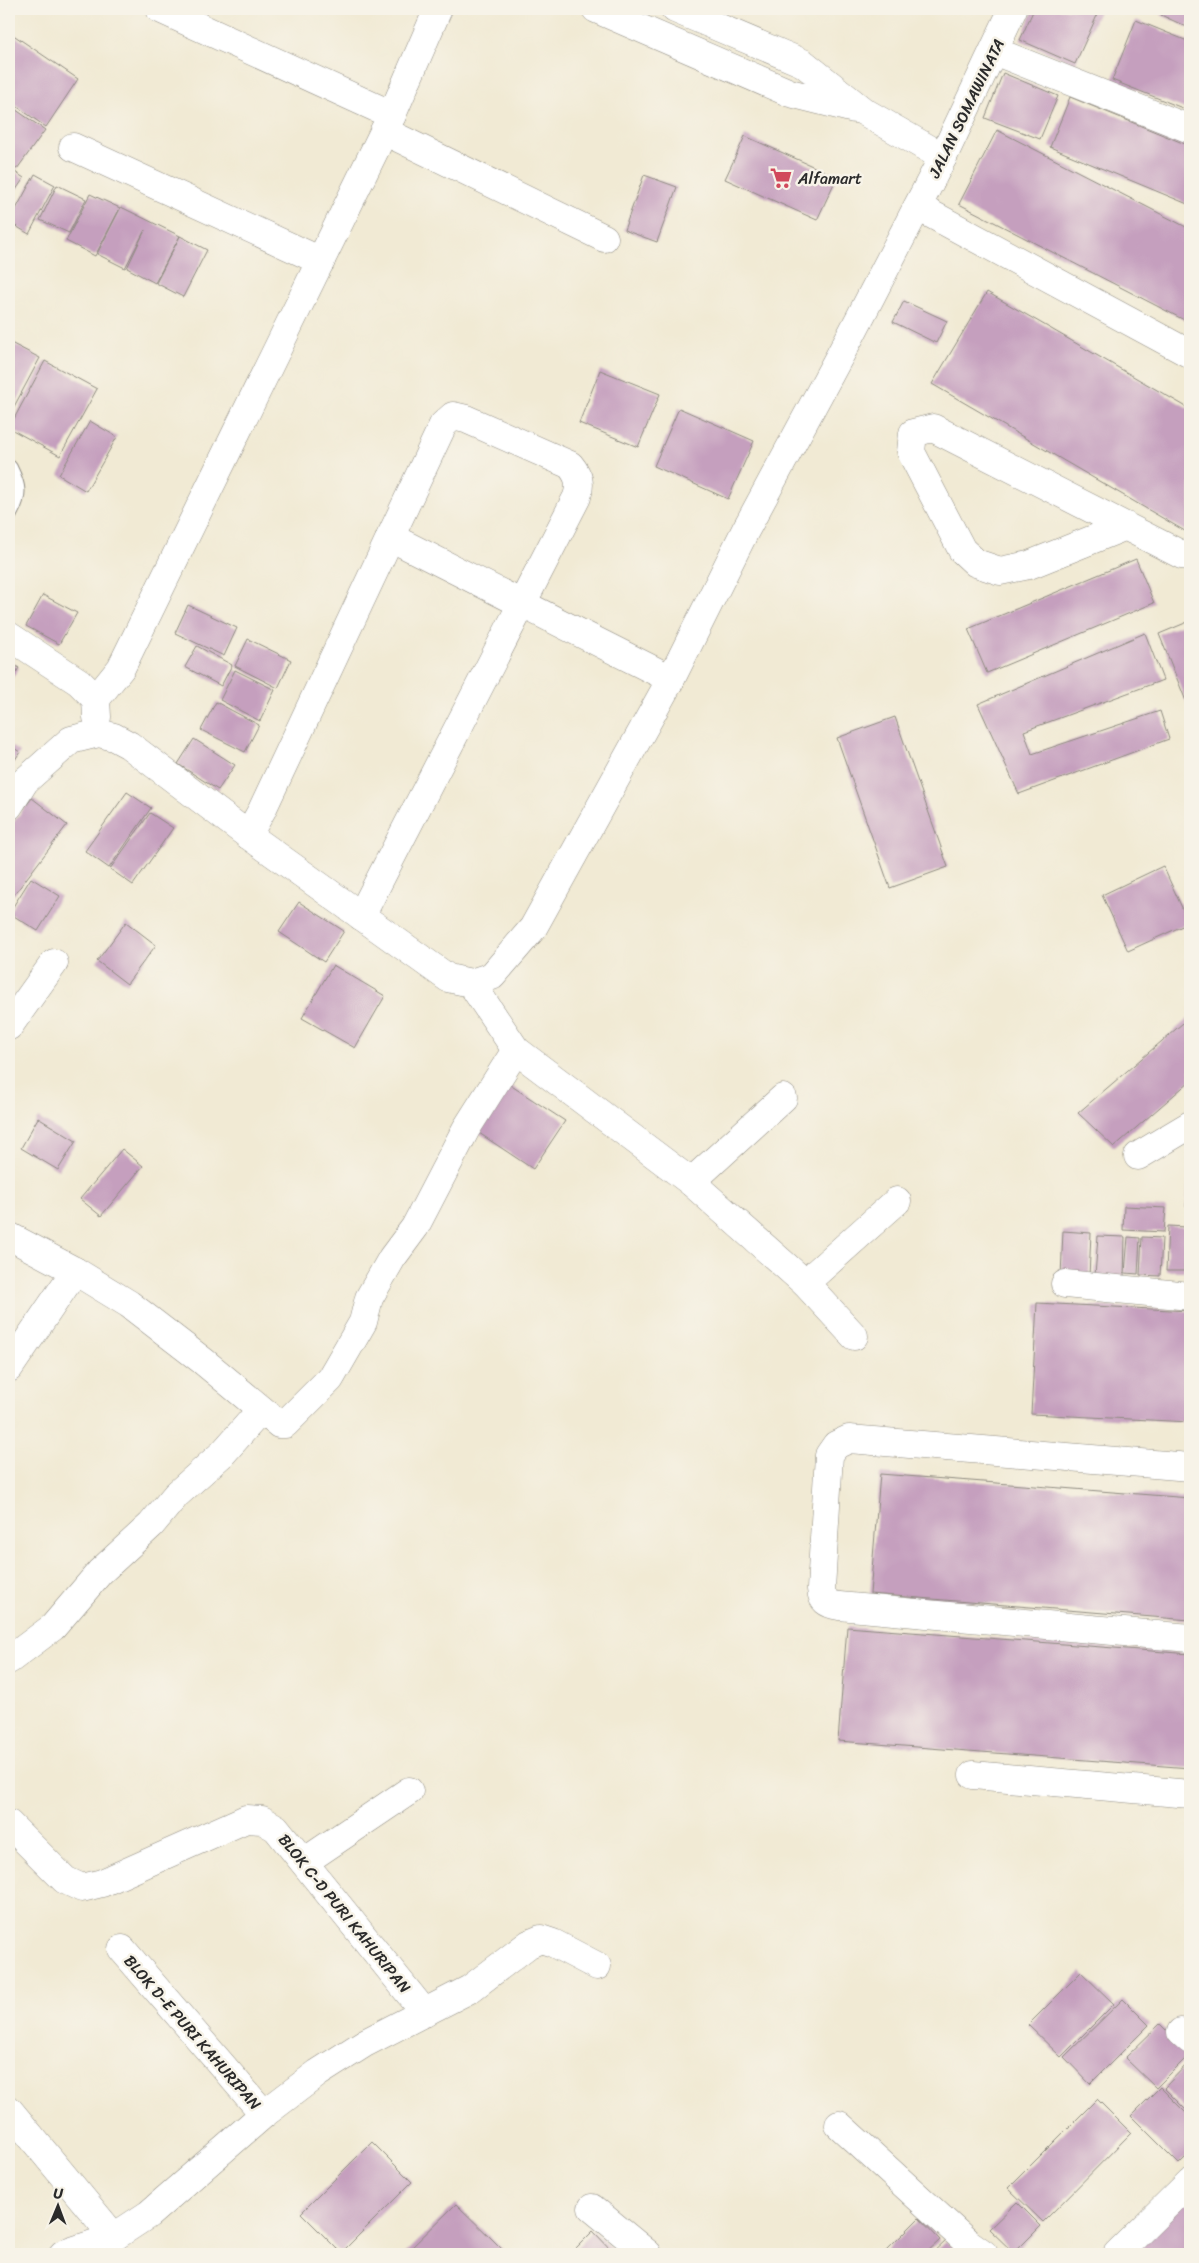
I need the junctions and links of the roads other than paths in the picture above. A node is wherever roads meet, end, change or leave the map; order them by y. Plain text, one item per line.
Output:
1 (160, 9) edge
2 (438, 9) edge
3 (596, 9) edge
4 (675, 9) edge
5 (1013, 9) edge
6 (994, 51) junction
7 (863, 111) junction
8 (388, 123) junction
9 (1190, 128) edge
10 (73, 147) dead end
11 (943, 157) junction
12 (918, 207) junction
13 (604, 238) dead end
14 (321, 261) junction
15 (1190, 354) edge
16 (9, 468) edge
17 (9, 514) edge
18 (1126, 526) junction
19 (390, 537) junction
20 (1190, 556) edge
21 (524, 603) junction
22 (9, 636) edge
23 (671, 679) junction
24 (96, 699) junction
25 (99, 733) junction
26 (9, 806) edge
27 (248, 835) junction
28 (361, 916) junction
29 (54, 963) dead end
30 (471, 983) junction
31 (9, 1026) edge
32 (516, 1050) junction
33 (783, 1098) dead end
34 (1190, 1125) edge
35 (1138, 1156) dead end
36 (691, 1182) junction
37 (897, 1200) dead end
38 (9, 1236) edge
39 (75, 1271) junction
40 (805, 1283) junction
41 (1064, 1284) dead end
42 (1190, 1296) edge
43 (854, 1336) dead end
44 (9, 1368) edge
45 (261, 1410) junction
46 (1190, 1467) edge
47 (1190, 1638) edge
48 (9, 1660) edge
49 (973, 1775) dead end
50 (409, 1792) dead end
51 (1190, 1794) edge
52 (9, 1824) edge
53 (304, 1862) junction
54 (122, 1950) dead end
55 (597, 1966) dead end
56 (426, 2013) junction
57 (9, 2110) edge
58 (264, 2114) junction
59 (839, 2125) dead end
60 (1190, 2182) edge
61 (592, 2208) dead end
62 (114, 2237) junction
63 (63, 2254) edge
64 (648, 2254) edge
65 (984, 2254) edge
66 (1117, 2254) edge

1 - 8 street
2 - 8 street
3 - 7 street
4 - 7 street
5 - 6 street, JALAN SOMAWINATA
6 - 9 street
6 - 11 street, JALAN SOMAWINATA
7 - 11 street
8 - 13 street
8 - 14 street
10 - 14 street
11 - 12 street, JALAN SOMAWINATA
12 - 15 street
12 - 23 street, JALAN SOMAWINATA
14 - 24 street
16 - 17 lane
18 - 18 street
18 - 20 street
19 - 21 street
19 - 21 street
19 - 27 street
21 - 23 street
21 - 28 street
22 - 24 street
23 - 30 street, JALAN SOMAWINATA
24 - 25 street
25 - 26 street
25 - 27 street
27 - 28 street
28 - 30 street
29 - 31 street
30 - 32 street
32 - 36 street
32 - 45 street
33 - 36 street
34 - 35 street
36 - 40 street
37 - 40 street
38 - 39 street
39 - 44 street
39 - 45 street
40 - 43 street
41 - 42 street
45 - 48 street
46 - 47 street
49 - 51 street
50 - 53 street
52 - 53 street, BLOK C-D PURI KAHURIPAN
53 - 56 street, BLOK C-D PURI KAHURIPAN
54 - 58 street, BLOK D-E PURI KAHURIPAN
55 - 56 street
56 - 58 street
57 - 62 street
58 - 62 street
59 - 65 street
60 - 66 street
61 - 64 street
62 - 63 street

